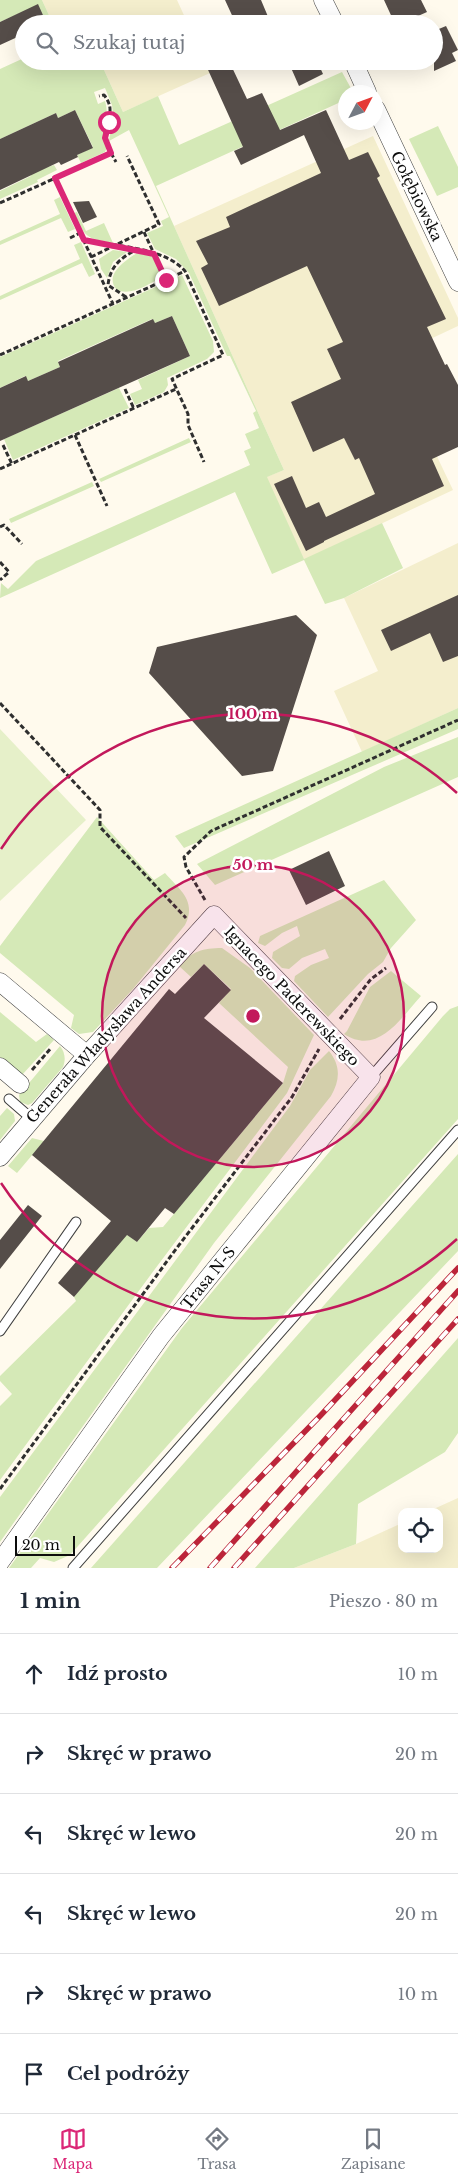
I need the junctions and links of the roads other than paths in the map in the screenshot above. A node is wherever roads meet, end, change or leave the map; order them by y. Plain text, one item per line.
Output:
1 (323, 0) edge
2 (330, 15) edge
3 (357, 70) edge
4 (365, 85) edge
5 (383, 124) edge
6 (458, 282) edge
7 (214, 915) joint
8 (0, 982) edge
9 (432, 1007) dead end
10 (87, 1055) junction
11 (0, 1067) edge
12 (371, 1077) junction
13 (20, 1084) road end
14 (9, 1099) dead end
15 (32, 1119) junction
16 (458, 1130) edge
17 (0, 1156) edge
18 (76, 1222) dead end
19 (0, 1331) edge
20 (0, 1562) edge
21 (73, 1568) edge

1 - 2 street
3 - 4 street
5 - 6 street, Gołębiowska
7 - 10 street, Generała Władysława Andersa
7 - 12 street, Ignacego Paderewskiego
8 - 10 street
9 - 12 lane, Trasa N-S
10 - 15 street, Generała Władysława Andersa
11 - 13 street
12 - 20 street, Trasa N-S
14 - 15 lane
15 - 17 street, Generała Władysława Andersa
16 - 21 lane
18 - 19 lane

